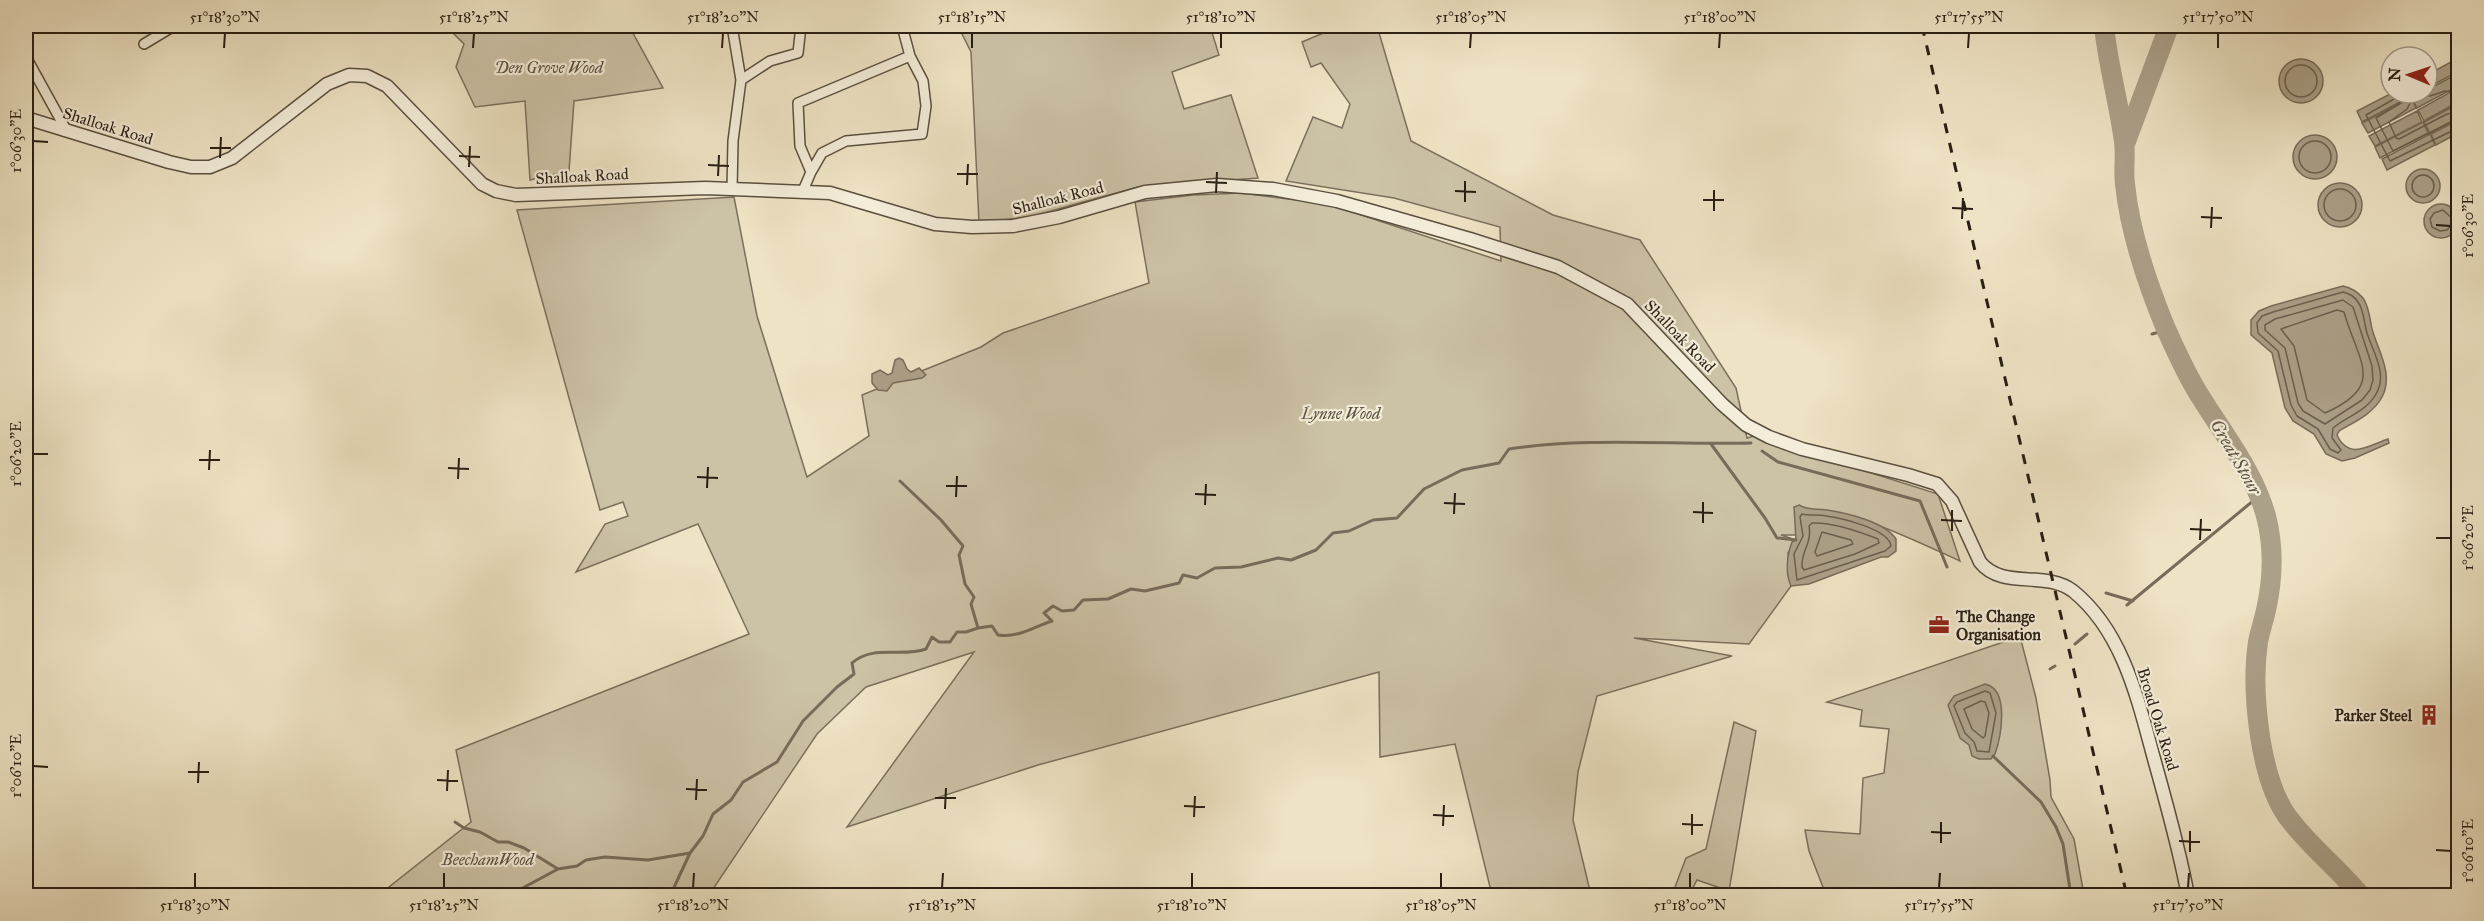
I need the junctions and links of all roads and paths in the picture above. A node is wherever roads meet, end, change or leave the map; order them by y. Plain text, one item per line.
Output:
1 (174, 26) edge
2 (732, 26) edge
3 (801, 26) edge
4 (902, 26) edge
5 (144, 44) dead end
6 (910, 56) junction
7 (26, 57) edge
8 (741, 80) junction
9 (26, 118) edge
10 (64, 131) junction
11 (811, 172) junction
12 (732, 190) junction
13 (802, 193) junction
14 (2051, 581) joint
15 (2188, 896) edge

1 - 5 street
2 - 8 street
3 - 8 street
4 - 6 street
6 - 11 street
6 - 11 street
7 - 10 street
8 - 12 street
9 - 10 street, Shalloak Road
10 - 12 street, Shalloak Road
11 - 13 street
12 - 13 street, Shalloak Road
13 - 14 street, Shalloak Road
14 - 15 street, Broad Oak Road

